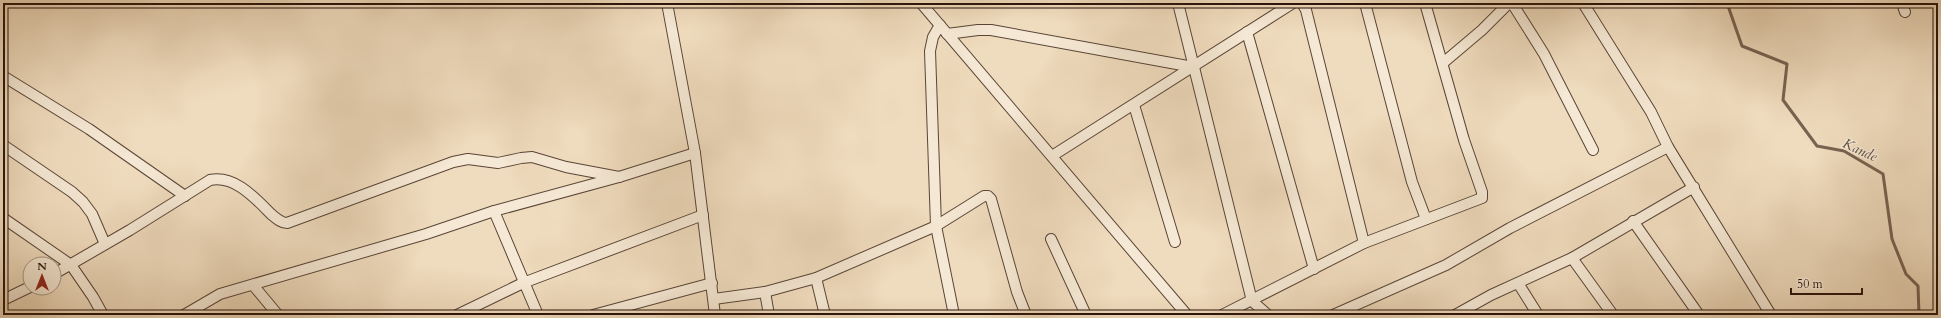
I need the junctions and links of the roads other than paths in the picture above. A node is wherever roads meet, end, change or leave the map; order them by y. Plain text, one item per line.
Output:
1 (667, 3) edge
2 (921, 3) edge
3 (1178, 3) edge
4 (1293, 3) edge
5 (1302, 3) edge
6 (1365, 3) edge
7 (1425, 3) edge
8 (1511, 3) edge
9 (1583, 3) edge
10 (940, 25) junction
11 (1247, 32) junction
12 (947, 34) junction
13 (1443, 63) junction
14 (1193, 67) junction
15 (3, 76) edge
16 (1134, 104) junction
17 (3, 145) edge
18 (1668, 146) junction
19 (1593, 150) dead end
20 (695, 153) junction
21 (1052, 156) junction
22 (619, 176) junction
23 (1694, 187) junction
24 (185, 196) junction
25 (494, 212) junction
26 (703, 215) junction
27 (3, 218) edge
28 (1426, 220) junction
29 (1633, 221) junction
30 (936, 226) junction
31 (1051, 239) dead end
32 (1175, 242) dead end
33 (1364, 243) junction
34 (105, 244) junction
35 (1572, 258) junction
36 (71, 264) junction
37 (62, 269) edge
38 (1314, 269) junction
39 (816, 278) junction
40 (523, 283) junction
41 (712, 283) junction
42 (1518, 283) junction
43 (253, 285) junction
44 (22, 291) edge
45 (765, 292) junction
46 (4, 299) edge
47 (714, 300) junction
48 (1252, 301) junction
49 (102, 315) edge
50 (184, 315) edge
51 (278, 315) edge
52 (457, 315) edge
53 (538, 315) edge
54 (592, 315) edge
55 (715, 315) edge
56 (769, 315) edge
57 (826, 315) edge
58 (954, 315) edge
59 (1026, 315) edge
60 (1086, 315) edge
61 (1187, 315) edge
62 (1222, 315) edge
63 (1268, 315) edge
64 (1333, 315) edge
65 (1454, 315) edge
66 (1538, 315) edge
67 (1613, 315) edge
68 (1698, 315) edge
69 (1772, 315) edge

1 - 20 street
2 - 10 street
3 - 14 street
4 - 11 street
5 - 33 street
6 - 28 street
7 - 13 street
8 - 13 street
8 - 19 street
9 - 18 street
10 - 12 street
10 - 30 street
11 - 14 street
11 - 38 street
12 - 14 street
12 - 21 street
13 - 28 street
14 - 16 street
14 - 48 street
15 - 24 street
16 - 21 street
16 - 32 street
17 - 34 street
18 - 23 street
18 - 64 street
20 - 22 street
20 - 26 street
21 - 61 street
22 - 24 street
22 - 25 street
23 - 29 street
23 - 69 street
24 - 34 street
25 - 40 street
25 - 43 street
26 - 40 street
26 - 41 street
27 - 36 street
28 - 33 street
29 - 35 street
29 - 68 street
30 - 39 street
30 - 58 street
30 - 59 street
31 - 60 street
33 - 38 street
34 - 36 street
35 - 42 street
35 - 67 street
36 - 37 street
36 - 49 street
38 - 48 street
39 - 45 street
39 - 57 street
40 - 52 street
40 - 53 street
41 - 47 street
41 - 54 street
42 - 65 street
42 - 66 street
43 - 50 street
43 - 51 street
44 - 46 street
45 - 47 street
45 - 56 street
47 - 55 street
48 - 62 street
48 - 63 street

